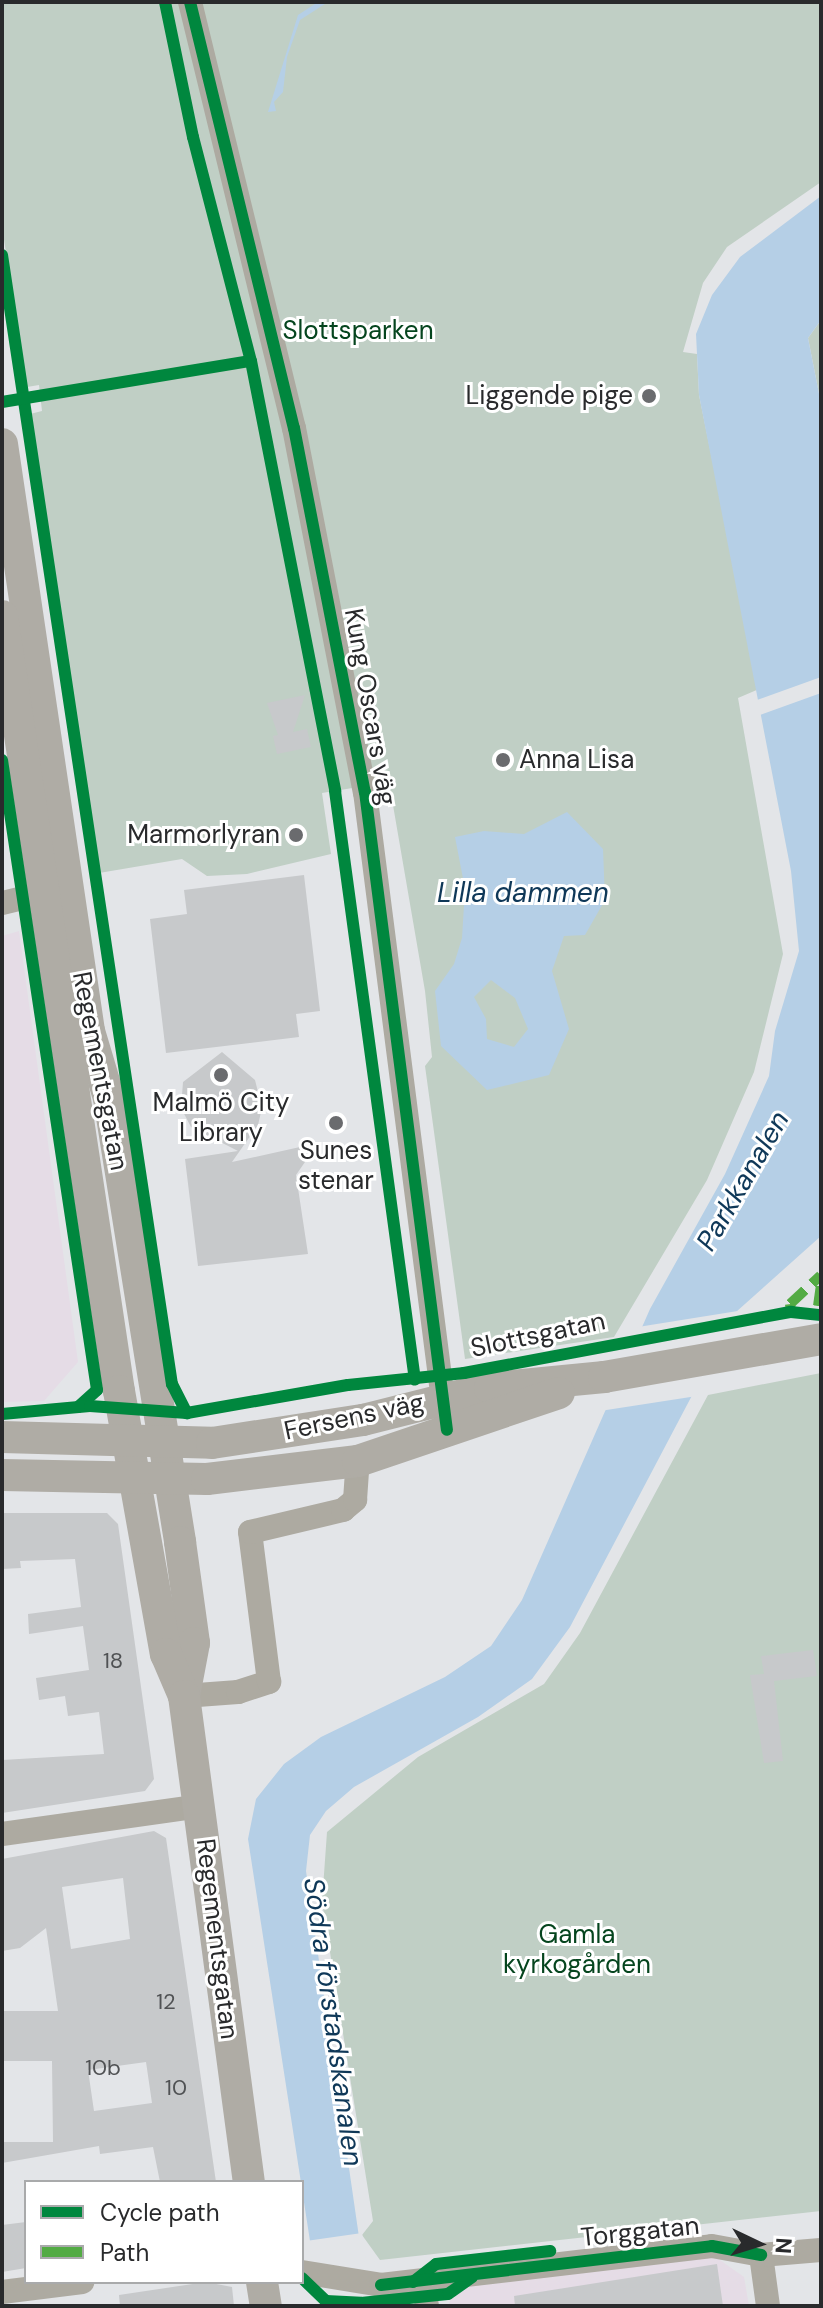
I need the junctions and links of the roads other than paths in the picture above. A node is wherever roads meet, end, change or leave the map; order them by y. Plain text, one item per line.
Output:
1 (190, 2) edge
2 (2, 444) edge
3 (2, 616) edge
4 (43, 893) junction
5 (2, 903) edge
6 (821, 1339) edge
7 (604, 1377) junction
8 (442, 1398) junction
9 (447, 1430) junction
10 (2, 1437) edge
11 (128, 1438) junction
12 (164, 1441) junction
13 (358, 1461) junction
14 (2, 1475) edge
15 (135, 1475) junction
16 (169, 1476) junction
17 (184, 1696) junction
18 (200, 1806) junction
19 (2, 1834) edge
20 (249, 2180) edge
21 (821, 2250) edge
22 (761, 2255) junction
23 (304, 2272) edge
24 (423, 2281) junction
25 (66, 2284) edge
26 (262, 2284) edge
27 (2, 2292) edge
28 (266, 2306) edge
29 (427, 2306) edge
30 (768, 2306) edge

1 - 8 street, Kung Oscars väg
2 - 12 main road, Regementsgatan
3 - 4 main road, Regementsgatan
4 - 5 street
4 - 11 main road, Regementsgatan
6 - 7 main road
7 - 8 main road, Fersens väg
7 - 9 main road, Fersens väg
8 - 9 street, Kung Oscars väg
8 - 12 main road, Fersens väg
9 - 13 main road, Fersens väg
10 - 11 main road, Fersens väg
11 - 12 main road, Fersens väg
11 - 15 main road, Regementsgatan
12 - 16 main road, Regementsgatan
13 - 16 main road, Fersens väg
13 - 17 street
14 - 15 main road
15 - 16 main road, Fersens väg
15 - 17 main road, Regementsgatan
16 - 17 main road, Regementsgatan
17 - 18 main road, Regementsgatan
18 - 19 street
18 - 20 main road, Regementsgatan
21 - 22 street, Torggatan
22 - 24 street, Torggatan
22 - 30 street
23 - 24 street, Torggatan
24 - 29 street
25 - 27 street
26 - 28 main road

